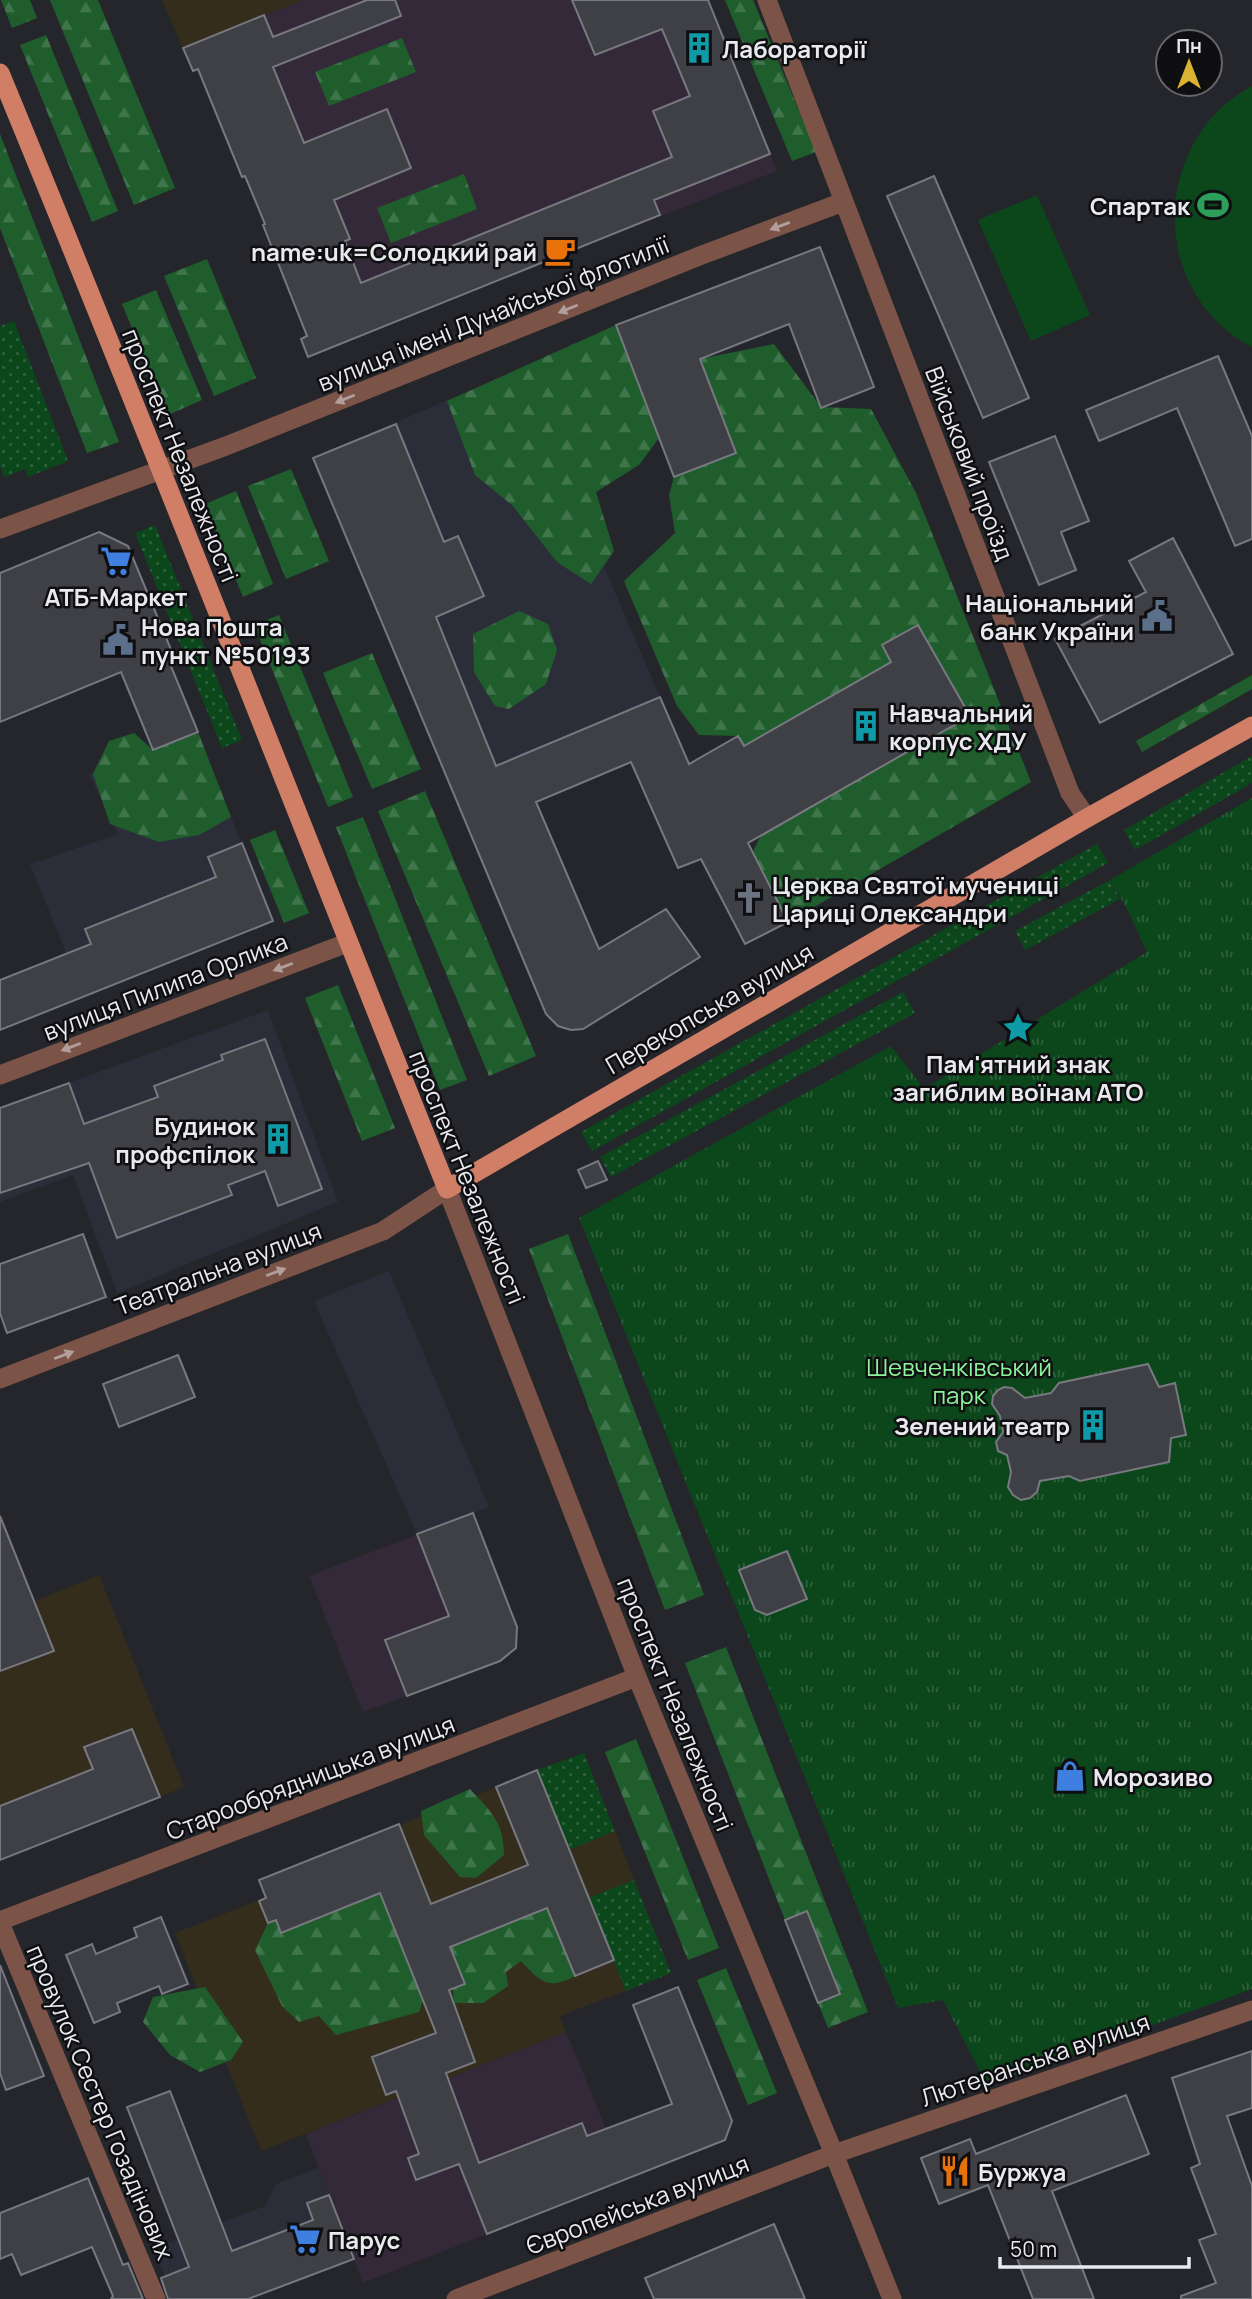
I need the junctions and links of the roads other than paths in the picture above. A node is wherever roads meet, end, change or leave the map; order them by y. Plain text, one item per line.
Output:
1 (767, 0) edge
2 (1, 78) edge
3 (843, 202) junction
4 (161, 469) junction
5 (0, 529) edge
6 (1252, 726) edge
7 (1087, 818) junction
8 (347, 943) junction
9 (0, 1075) edge
10 (447, 1189) junction
11 (0, 1379) edge
12 (637, 1677) junction
13 (0, 1922) edge
14 (1252, 2011) edge
15 (834, 2154) junction
16 (156, 2299) edge
17 (457, 2299) edge
18 (891, 2299) edge

1 - 3 street, Військовий проїзд
2 - 4 main road, проспект Незалежності
3 -> 4 street, вулиця імені Дунайської флотилії
3 - 7 street, Військовий проїзд
4 - 5 street, вулиця імені Дунайської флотилії
4 - 8 main road, проспект Незалежності
6 - 7 main road, Перекопська вулиця
7 - 10 main road, Перекопська вулиця
8 -> 9 street, вулиця Пилипа Орлика
8 - 10 main road, проспект Незалежності
11 -> 10 street, Театральна вулиця
10 - 12 street, проспект Незалежності
12 - 13 street, Старообрядницька вулиця
12 - 15 street, проспект Незалежності
13 - 16 street, провулок Сестер Гозадінових
14 - 15 street, Лютеранська вулиця
15 - 17 street, Європейська вулиця
15 - 18 street, проспект Незалежності

